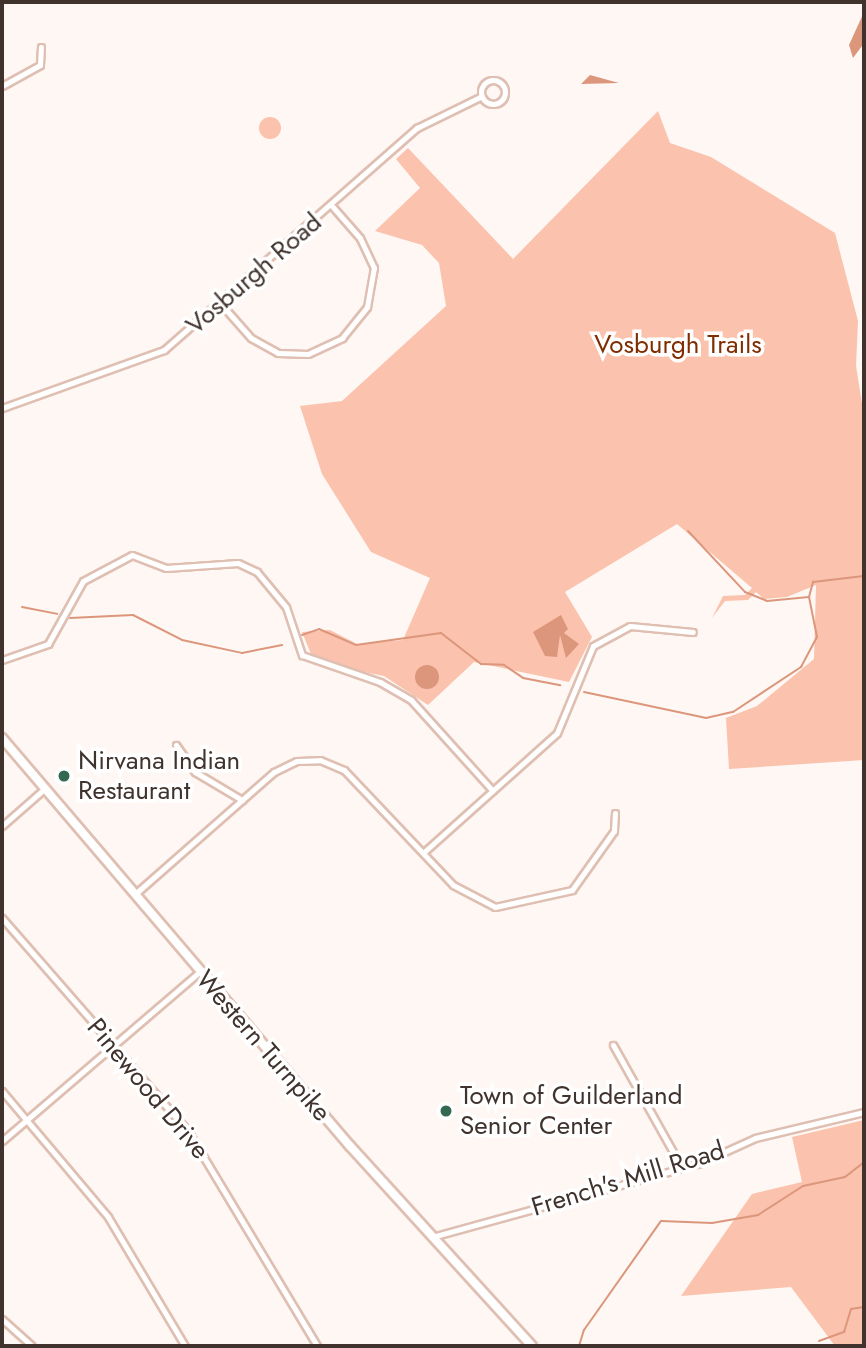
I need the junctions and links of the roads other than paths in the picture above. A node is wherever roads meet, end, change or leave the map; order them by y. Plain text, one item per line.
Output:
1 (41, 47) dead end
2 (2, 86) edge
3 (481, 97) junction
4 (332, 205) junction
5 (221, 304) junction
6 (2, 408) edge
7 (693, 632) dead end
8 (2, 660) edge
9 (2, 738) edge
10 (176, 745) dead end
11 (42, 791) junction
12 (493, 791) junction
13 (243, 800) junction
14 (615, 813) dead end
15 (2, 826) edge
16 (424, 852) junction
17 (133, 897) junction
18 (2, 918) edge
19 (199, 972) junction
20 (613, 1045) dead end
21 (113, 1048) junction
22 (2, 1091) edge
23 (864, 1112) edge
24 (27, 1120) junction
25 (2, 1141) edge
26 (682, 1168) junction
27 (432, 1237) junction
28 (2, 1319) edge
29 (32, 1346) edge
30 (185, 1346) edge
31 (317, 1346) edge
32 (532, 1346) edge

1 - 2 street
3 - 3 street, Vosburgh Road
3 - 4 street, Vosburgh Road
4 - 5 street, Vosburgh Road
4 - 5 street
5 - 6 street, Vosburgh Road
7 - 12 street
8 - 12 street
9 - 11 main road, Western Turnpike
10 - 13 street
11 - 15 street
11 - 17 main road, Western Turnpike
12 - 16 street
13 - 16 street
13 - 17 street
14 - 16 street
17 - 19 main road, Western Turnpike
18 - 21 street, Pinewood Drive
19 - 21 street
19 - 27 main road, Western Turnpike
20 - 26 street
21 - 24 street
21 - 31 street, Pinewood Drive
22 - 24 street
23 - 26 street, French's Mill Road
24 - 25 street
24 - 30 street
26 - 27 street, French's Mill Road
27 - 32 main road, Western Turnpike
28 - 29 street

